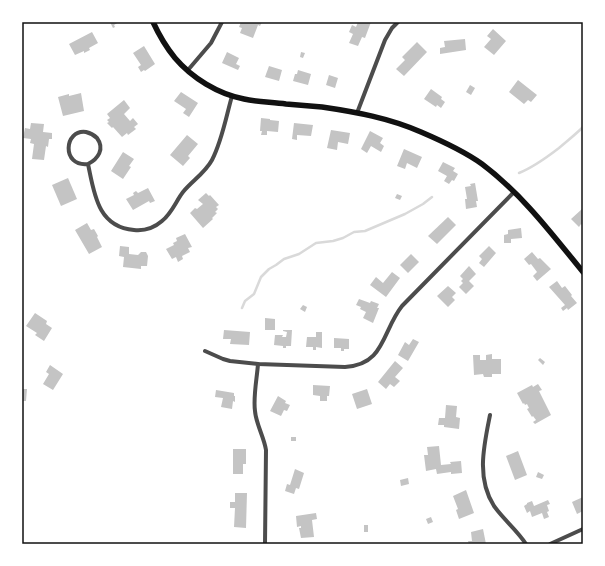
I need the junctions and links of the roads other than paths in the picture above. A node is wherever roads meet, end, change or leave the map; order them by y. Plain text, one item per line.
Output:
1 (153, 22) edge
2 (222, 22) edge
3 (398, 22) edge
4 (188, 70) junction
5 (232, 96) junction
6 (357, 113) junction
7 (88, 164) junction
8 (514, 192) junction
9 (583, 272) edge
10 (205, 351) dead end
11 (258, 364) junction
12 (490, 415) dead end
13 (583, 529) edge
14 (265, 544) edge
15 (526, 544) edge
16 (550, 544) edge

1 - 4 main road
2 - 4 street
3 - 6 street
4 - 5 main road
5 - 6 main road
5 - 7 street
6 - 8 main road
7 - 7 street
8 - 9 main road
8 - 11 street
10 - 11 street
11 - 14 street
12 - 15 street
13 - 16 street

